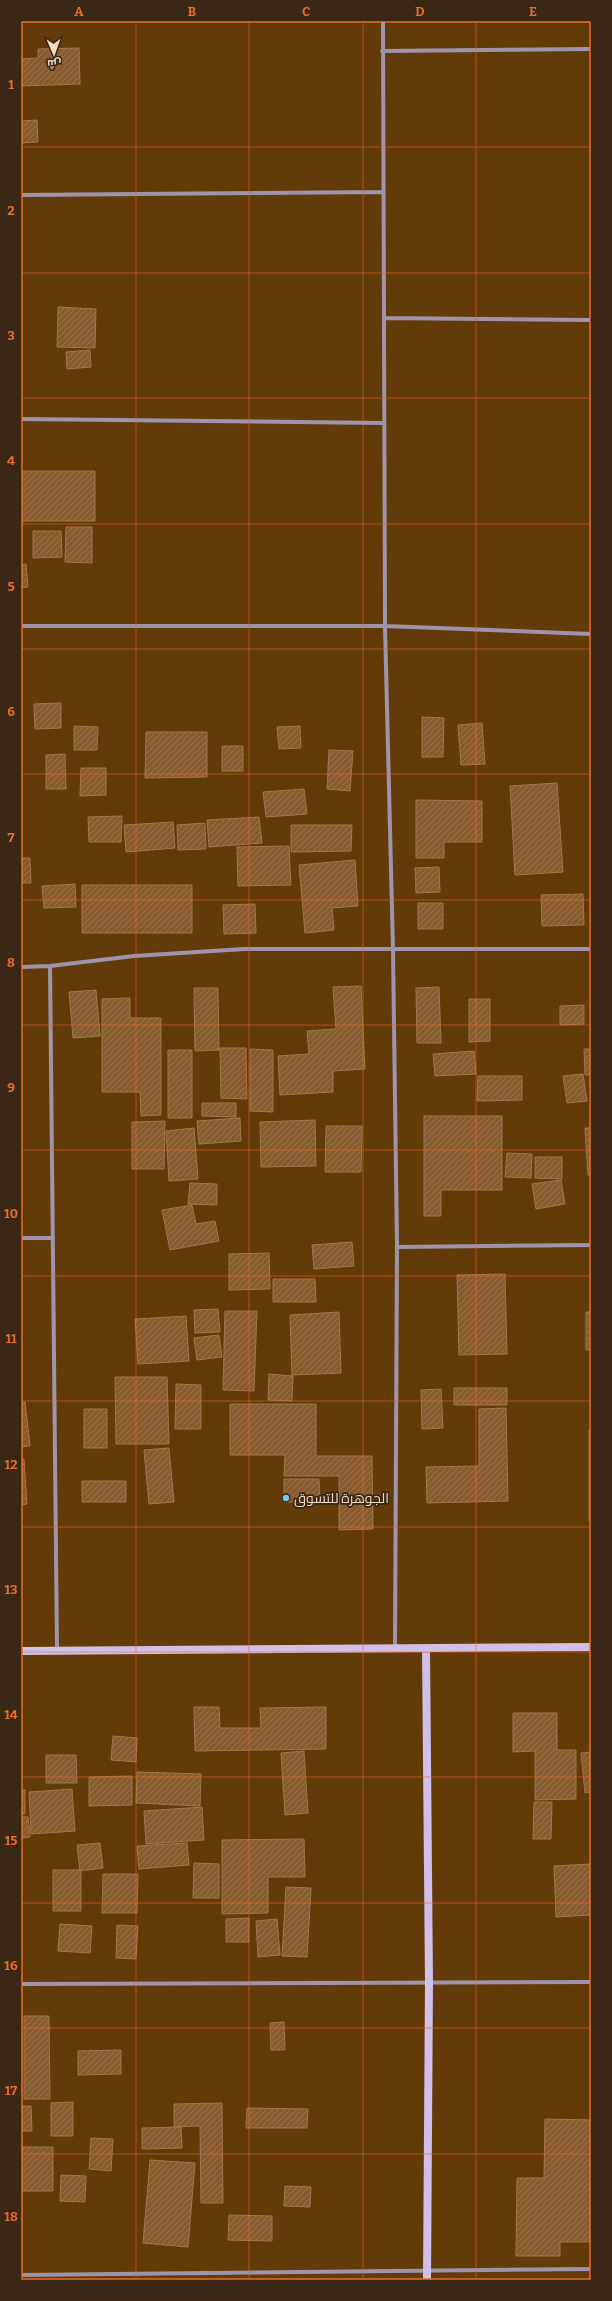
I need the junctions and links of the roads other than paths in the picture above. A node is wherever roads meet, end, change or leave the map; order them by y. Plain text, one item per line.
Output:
1 (383, 21) edge
2 (591, 49) edge
3 (382, 51) junction
4 (383, 192) junction
5 (21, 195) edge
6 (384, 318) junction
7 (591, 320) edge
8 (21, 419) edge
9 (384, 423) junction
10 (21, 626) edge
11 (385, 626) junction
12 (591, 634) edge
13 (591, 949) edge
14 (393, 950) junction
15 (21, 966) edge
16 (50, 966) junction
17 (21, 1238) edge
18 (53, 1238) junction
19 (591, 1245) edge
20 (397, 1247) junction
21 (591, 1647) edge
22 (394, 1649) junction
23 (426, 1649) junction
24 (57, 1650) junction
25 (21, 1651) edge
26 (429, 1982) junction
27 (591, 1982) edge
28 (21, 1984) edge
29 (591, 2269) edge
30 (427, 2270) junction
31 (21, 2275) edge
32 (427, 2280) edge

1 - 3 street
2 - 3 street
3 - 4 street
4 - 5 street
4 - 6 street
6 - 7 street
6 - 9 street
8 - 9 street
9 - 11 street
10 - 11 street
11 - 12 street
11 - 14 street
13 - 14 street
14 - 16 street
14 - 20 street
15 - 16 street
16 - 18 street
17 - 18 street
18 - 24 street
19 - 20 street
20 - 22 street
21 - 23 street
22 - 23 street
22 - 24 street
23 - 26 street
24 - 25 street
26 - 27 street
26 - 28 street
26 - 30 street
29 - 30 street
30 - 31 street
30 - 32 street

